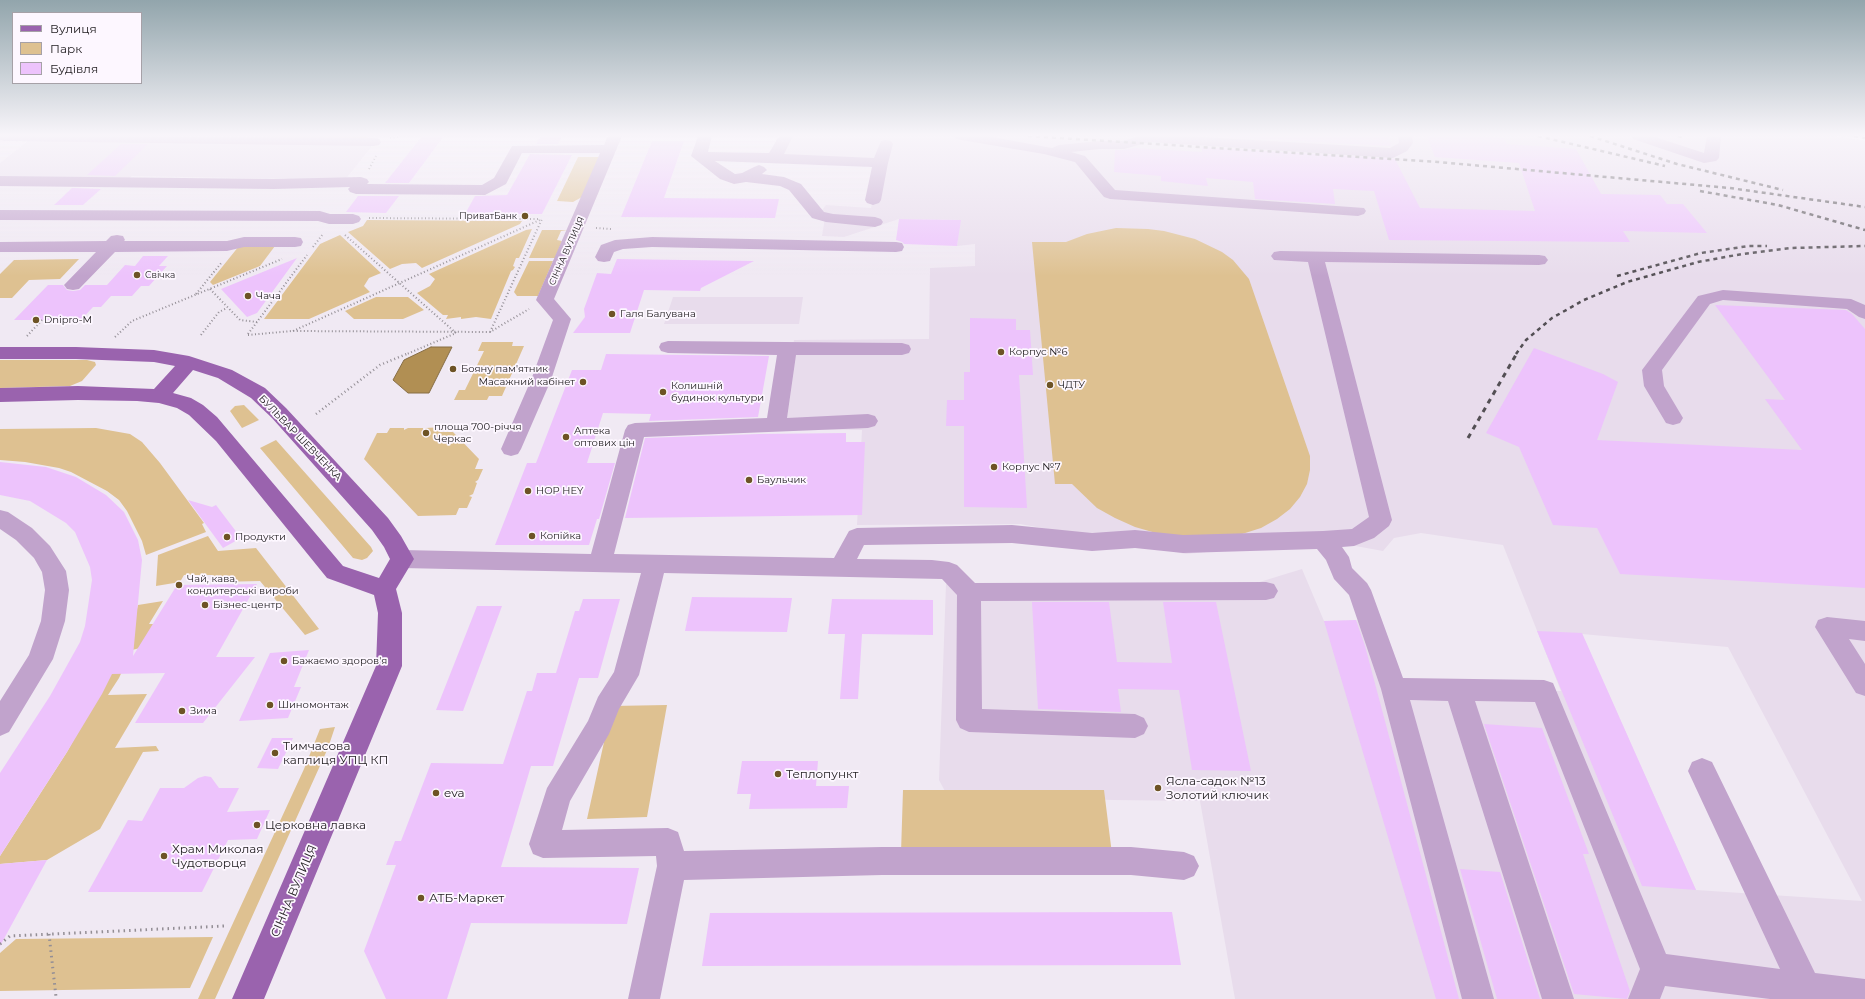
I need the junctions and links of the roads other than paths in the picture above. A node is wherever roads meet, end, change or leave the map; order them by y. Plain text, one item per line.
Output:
1 (144, 183) edge
2 (498, 183) edge
3 (596, 183) edge
4 (785, 183) edge
5 (876, 183) edge
6 (1100, 183) edge
7 (873, 200) dead end
8 (1358, 211) dead end
9 (0, 215) edge
10 (141, 216) junction
11 (343, 219) road end
12 (875, 222) dead end
13 (112, 246) junction
14 (0, 247) edge
15 (896, 247) dead end
16 (297, 249) road end
17 (566, 254) junction
18 (1280, 256) dead end
19 (604, 257) junction
20 (1315, 257) junction
21 (747, 258) dead end
22 (1539, 260) dead end
23 (73, 285) dead end
24 (1865, 313) edge
25 (668, 347) dead end
26 (787, 349) junction
27 (902, 349) dead end
28 (0, 353) edge
29 (189, 362) junction
30 (0, 395) edge
31 (159, 396) junction
32 (1673, 418) dead end
33 (868, 421) dead end
34 (776, 425) junction
35 (511, 450) dead end
36 (0, 518) edge
37 (1323, 540) junction
38 (402, 559) junction
39 (600, 562) junction
40 (655, 564) junction
41 (841, 567) junction
42 (384, 589) junction
43 (1266, 591) dead end
44 (969, 592) junction
45 (1865, 631) edge
46 (1865, 685) edge
47 (1394, 689) junction
48 (1458, 690) junction
49 (0, 724) edge
50 (1135, 726) dead end
51 (1702, 771) dead end
52 (672, 866) junction
53 (1184, 866) dead end
54 (1656, 969) junction
55 (1806, 988) junction
56 (1865, 995) edge
57 (248, 999) edge
58 (644, 999) edge
59 (1478, 999) edge
60 (1558, 999) edge
61 (1644, 999) edge

1 - 2 street
3 - 17 street, СІННА ВУЛИЦЯ
4 - 12 street
5 - 7 street
6 - 8 street
9 - 10 street
10 - 11 street
10 - 13 street
13 - 14 street
13 - 16 street
13 - 23 street
15 - 19 street
17 - 19 street
17 - 35 street, СІННА ВУЛИЦЯ
18 - 20 street
19 - 21 street
20 - 22 street
20 - 37 street
24 - 32 street
25 - 26 street
26 - 27 street
26 - 34 street
28 - 29 main road, БУЛЬВАР ШЕВЧЕНКА
29 - 31 main road
29 - 38 main road, БУЛЬВАР ШЕВЧЕНКА
30 - 31 main road
31 - 42 main road
33 - 34 street
34 - 39 street
36 - 49 street
37 - 41 street
37 - 47 street
38 - 39 street
38 - 42 main road
39 - 40 street
40 - 41 street
40 - 52 street
41 - 44 street
42 - 57 main road, СІННА ВУЛИЦЯ
43 - 44 street
44 - 50 street
45 - 46 street
47 - 48 street
47 - 59 street
48 - 54 street
48 - 60 street
51 - 55 street
52 - 53 street
52 - 58 street
54 - 55 street
54 - 61 street
55 - 56 street

